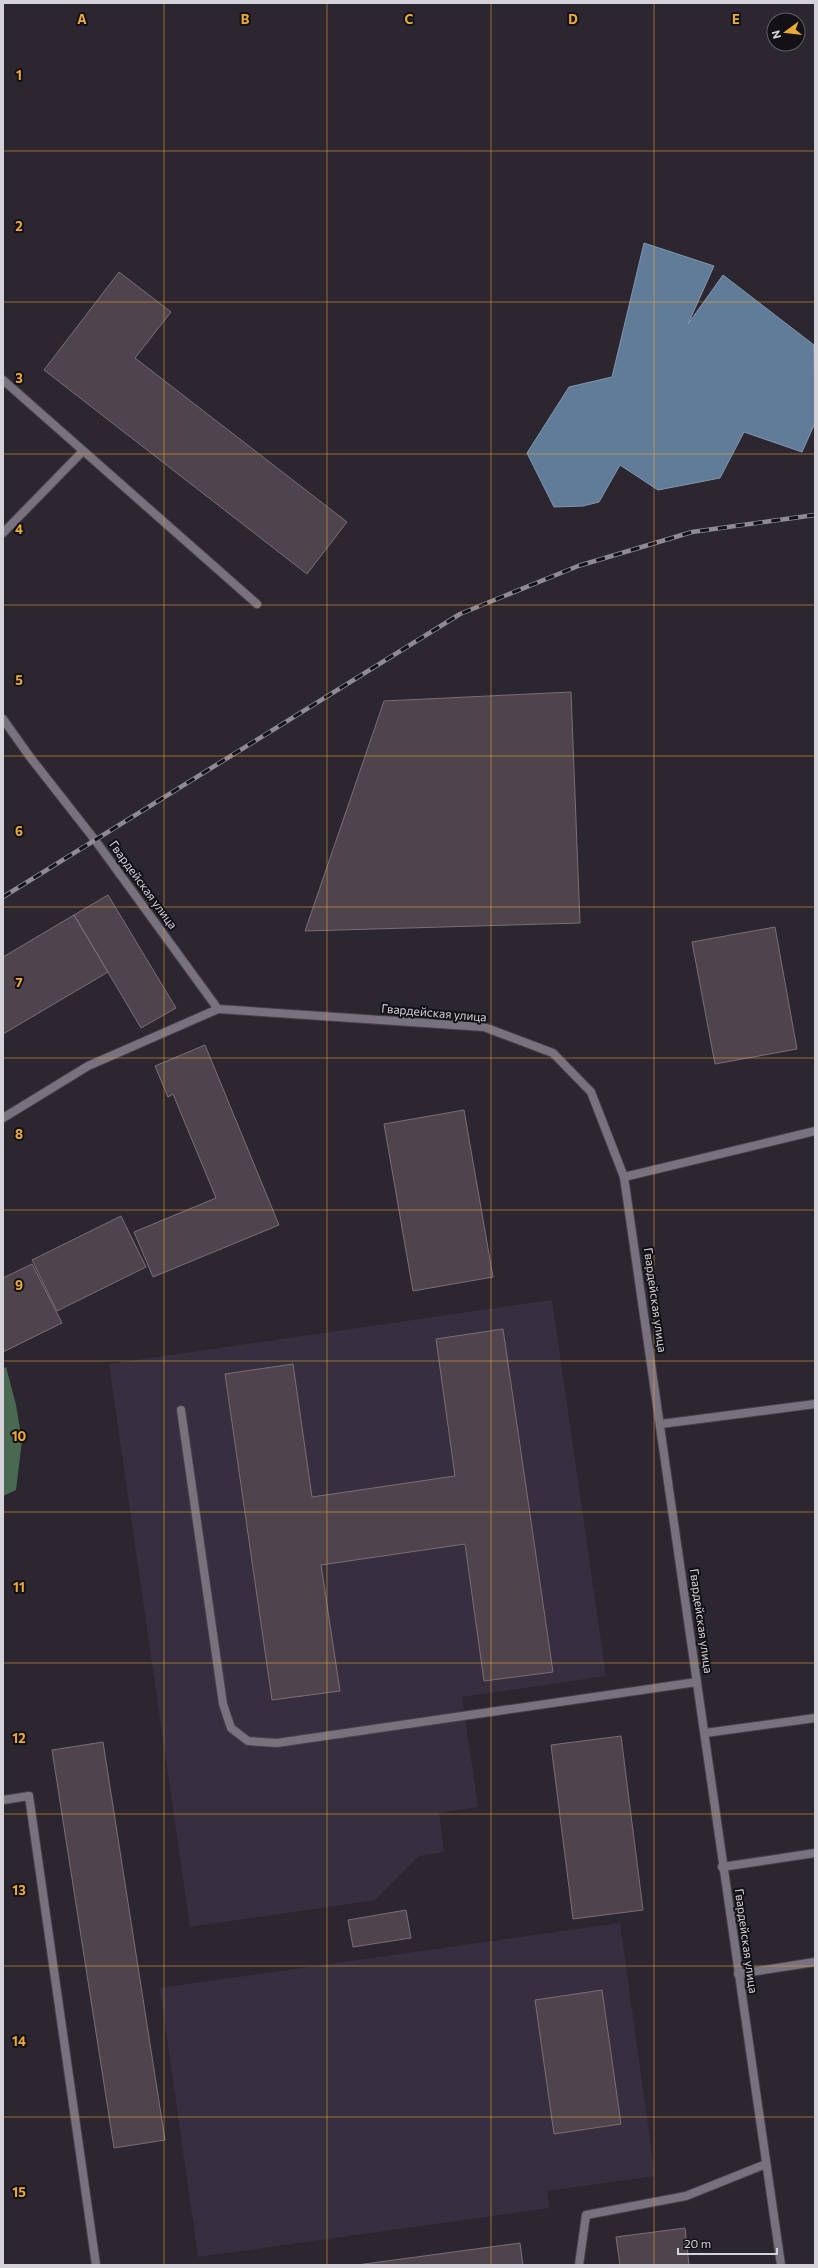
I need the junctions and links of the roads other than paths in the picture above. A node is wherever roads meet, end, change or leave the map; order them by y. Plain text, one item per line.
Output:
1 (3, 380) edge
2 (83, 451) junction
3 (3, 532) edge
4 (257, 604) dead end
5 (3, 719) edge
6 (218, 1009) junction
7 (3, 1118) edge
8 (815, 1131) edge
9 (624, 1177) junction
10 (815, 1404) edge
11 (181, 1410) dead end
12 (661, 1424) junction
13 (697, 1682) junction
14 (815, 1718) edge
15 (705, 1733) junction
16 (3, 1800) edge
17 (815, 1853) edge
18 (722, 1867) junction
19 (815, 1962) edge
20 (738, 1974) junction
21 (766, 2164) junction
22 (96, 2265) edge
23 (579, 2265) edge
24 (781, 2265) edge

1 - 2 street
2 - 3 street
2 - 4 street
5 - 6 street, Гвардейская улица
6 - 7 street
6 - 9 street, Гвардейская улица
8 - 9 street
9 - 12 street, Гвардейская улица
10 - 12 street
11 - 13 street
12 - 13 street, Гвардейская улица
13 - 15 street, Гвардейская улица
14 - 15 street
15 - 18 street, Гвардейская улица
16 - 22 street
17 - 18 street
18 - 20 street, Гвардейская улица
19 - 20 street
20 - 21 street, Гвардейская улица
21 - 23 street
21 - 24 street, Гвардейская улица

